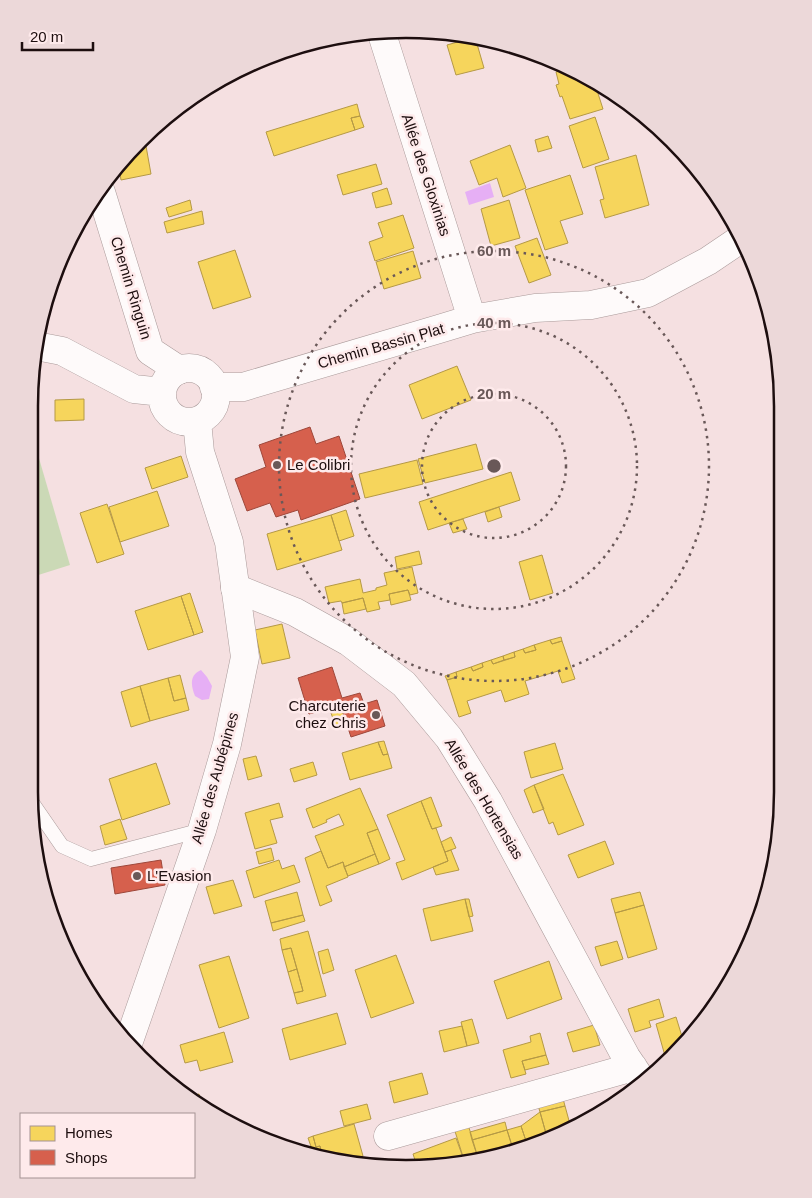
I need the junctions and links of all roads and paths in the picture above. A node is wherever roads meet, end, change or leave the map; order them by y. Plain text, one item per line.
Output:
1 (383, 38) edge
2 (103, 196) edge
3 (736, 242) edge
4 (472, 319) junction
5 (43, 347) edge
6 (179, 370) junction
7 (214, 387) junction
8 (162, 392) junction
9 (197, 421) junction
10 (235, 588) junction
11 (38, 811) edge
12 (202, 830) junction
13 (130, 1037) edge
14 (638, 1074) edge
15 (388, 1136) dead end

1 - 4 street, Allée des Gloxinias
2 - 6 street, Chemin Ringuin
3 - 4 street, Chemin Bassin Plat
4 - 7 street, Chemin Bassin Plat
5 - 8 street
6 - 7 street
6 - 8 street
7 - 9 street
8 - 9 street
9 - 10 street, Allée des Aubépines
10 - 12 street, Allée des Aubépines
10 - 14 street, Allée des Hortensias
11 - 12 lane
12 - 13 street, Allée des Aubépines
14 - 15 street, Allée des Hortensias

